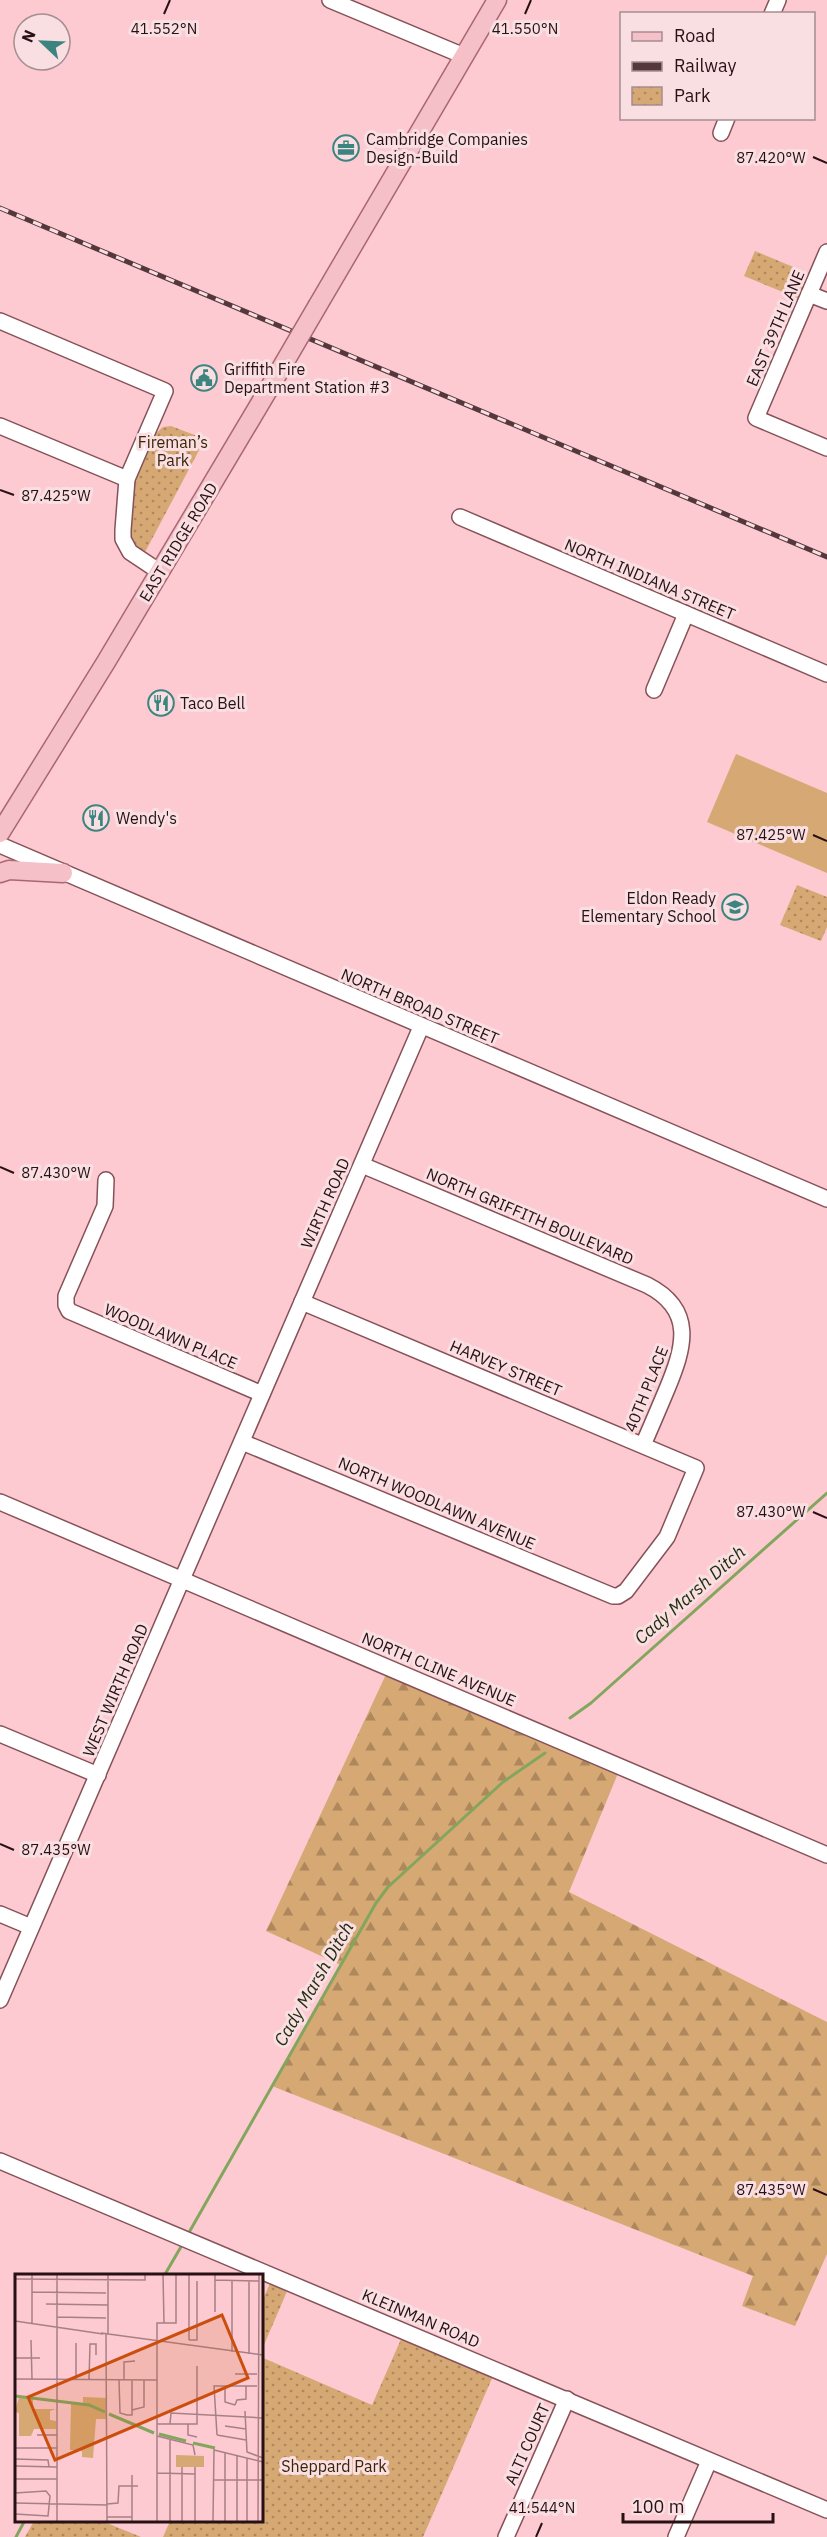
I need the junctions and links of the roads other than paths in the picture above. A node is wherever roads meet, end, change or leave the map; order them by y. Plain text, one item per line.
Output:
1 (330, 0) edge
2 (496, 0) edge
3 (464, 56) junction
4 (827, 252) edge
5 (809, 294) junction
6 (827, 301) edge
7 (0, 321) edge
8 (0, 426) edge
9 (827, 448) edge
10 (127, 479) junction
11 (460, 518) dead end
12 (160, 572) junction
13 (686, 614) junction
14 (827, 674) edge
15 (654, 690) dead end
16 (0, 833) edge
17 (0, 845) edge
18 (0, 873) edge
19 (63, 873) junction
20 (421, 1027) junction
21 (362, 1165) junction
22 (106, 1180) dead end
23 (827, 1199) edge
24 (302, 1302) junction
25 (676, 1311) joint
26 (262, 1394) junction
27 (242, 1442) junction
28 (643, 1445) junction
29 (696, 1468) joint
30 (0, 1502) edge
31 (183, 1580) junction
32 (0, 1734) edge
33 (98, 1775) junction
34 (827, 1855) edge
35 (0, 1914) edge
36 (31, 1927) junction
37 (0, 2000) edge
38 (0, 2161) edge
39 (567, 2399) junction
40 (709, 2461) junction
41 (827, 2510) edge
42 (506, 2537) edge
43 (676, 2537) edge

1 - 3 street
2 - 3 main road, EAST RIDGE ROAD
3 - 12 main road, EAST RIDGE ROAD, bridge
4 - 5 street, EAST 39TH LANE
5 - 6 street
5 - 9 street, EAST 39TH LANE
7 - 10 street
8 - 10 street
10 - 12 street
11 - 13 street, NORTH INDIANA STREET
12 - 16 main road, EAST RIDGE ROAD
13 - 14 street, NORTH INDIANA STREET
13 - 15 street
17 - 19 street, NORTH BROAD STREET
18 - 19 main road
19 - 20 street, NORTH BROAD STREET
20 - 21 street, WIRTH ROAD
20 - 23 street, NORTH BROAD STREET
21 - 24 street, WIRTH ROAD
21 - 25 street, NORTH GRIFFITH BOULEVARD
22 - 26 street, WOODLAWN PLACE
24 - 26 street, WIRTH ROAD
24 - 28 street, HARVEY STREET
25 - 28 street, 40TH PLACE
26 - 27 street, WEST WIRTH ROAD
27 - 29 street, NORTH WOODLAWN AVENUE
27 - 31 street, WEST WIRTH ROAD
28 - 29 street, HARVEY STREET
30 - 31 street, NORTH CLINE AVENUE
31 - 33 street, WEST WIRTH ROAD
31 - 34 street, NORTH CLINE AVENUE
32 - 33 street
33 - 36 street, WEST WIRTH ROAD
35 - 36 street
36 - 37 street, WEST WIRTH ROAD
38 - 39 street, KLEINMAN ROAD
39 - 40 street, KLEINMAN ROAD
39 - 42 street, ALTI COURT
40 - 41 street, KLEINMAN ROAD
40 - 43 street

